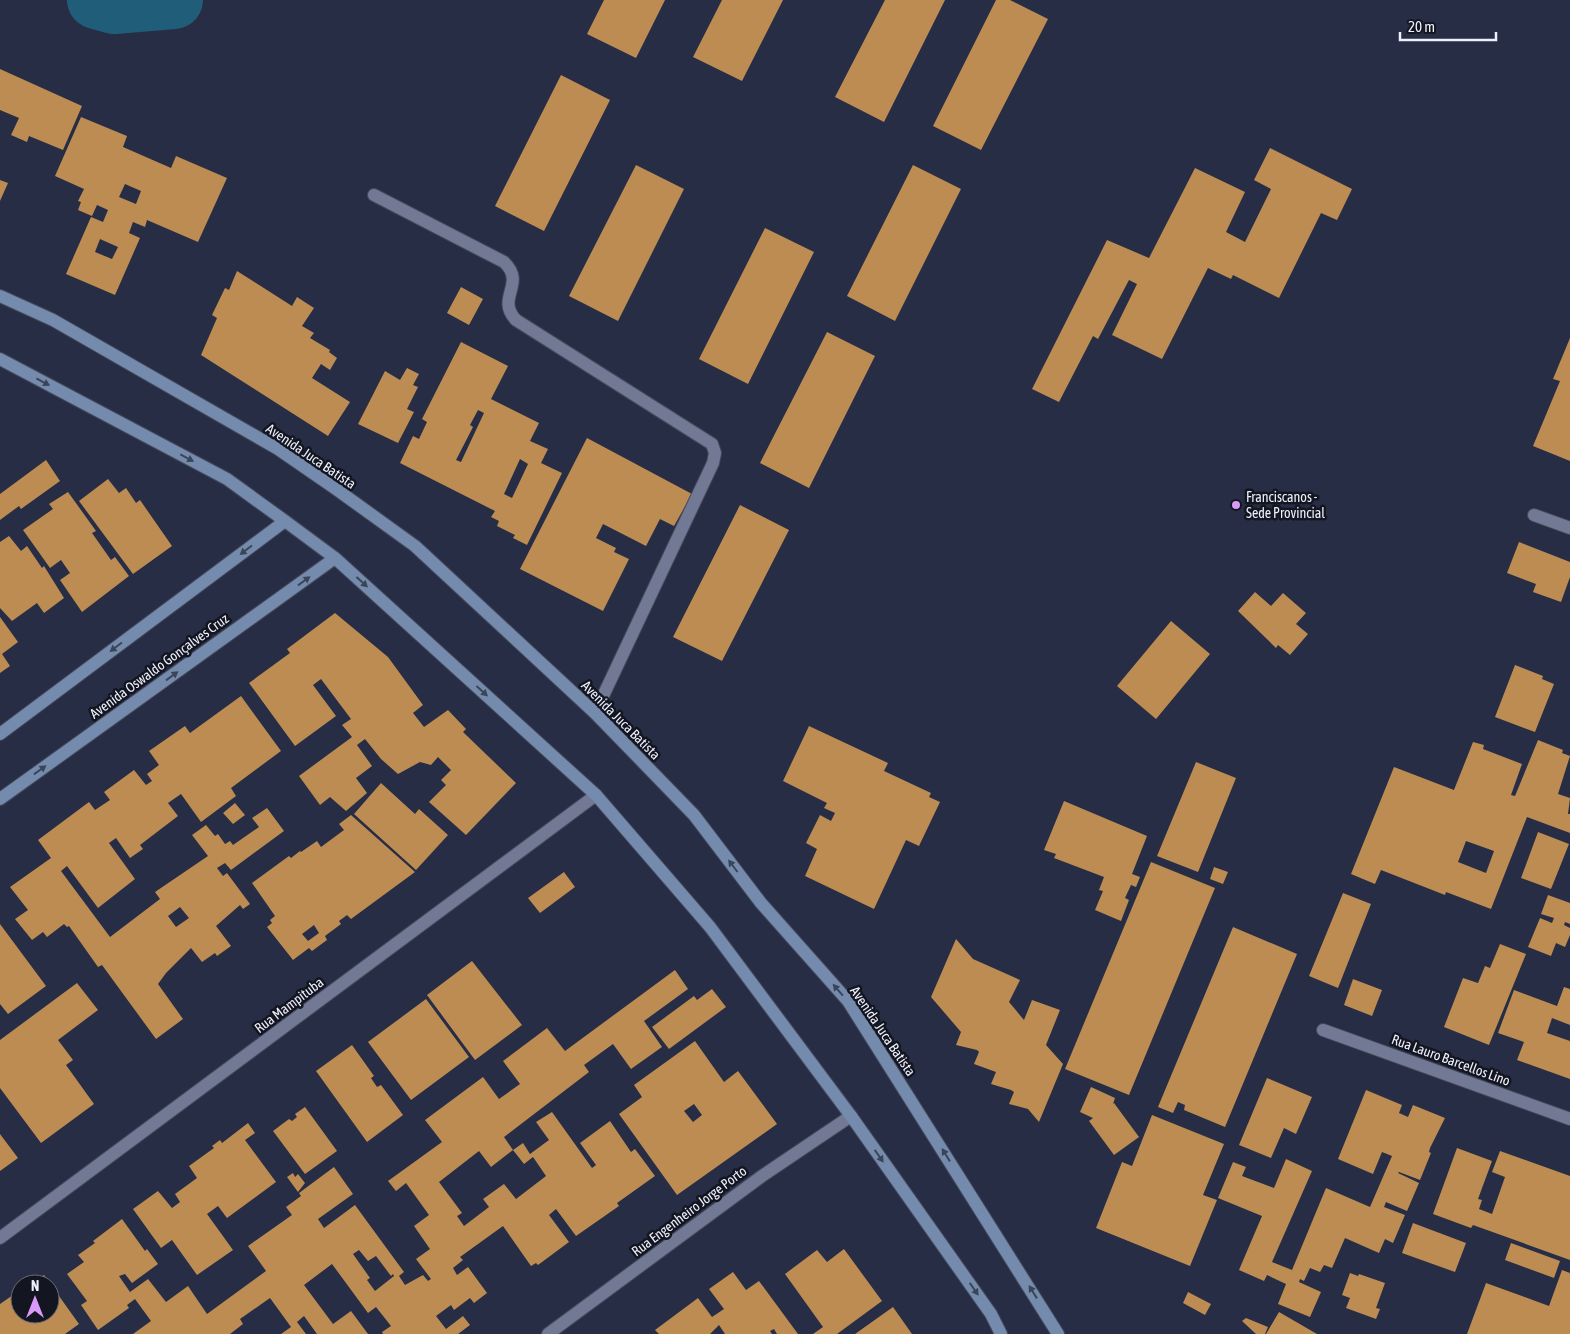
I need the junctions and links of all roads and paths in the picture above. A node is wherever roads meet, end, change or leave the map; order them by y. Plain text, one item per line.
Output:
1 (374, 195) dead end
2 (0, 296) edge
3 (0, 359) edge
4 (1534, 515) dead end
5 (285, 520) junction
6 (1570, 528) edge
7 (335, 558) junction
8 (595, 713) junction
9 (0, 734) edge
10 (596, 795) junction
11 (0, 799) edge
12 (1323, 1030) dead end
13 (851, 1116) junction
14 (1570, 1119) edge
15 (0, 1238) edge
16 (548, 1334) edge
17 (1001, 1334) edge
18 (1058, 1334) edge

1 - 8 street
2 - 8 main road, Avenida Juca Batista
3 -> 5 main road
4 - 6 street
5 - 7 main road
5 -> 9 main road
7 -> 10 main road
11 -> 7 main road, Avenida Oswaldo Gonçalves Cruz
18 -> 8 main road, Avenida Juca Batista
10 - 13 main road
10 - 15 street, Rua Mampituba
12 - 14 street, Rua Lauro Barcellos Lino
13 - 16 street, Rua Engenheiro Jorge Porto
13 -> 17 main road

